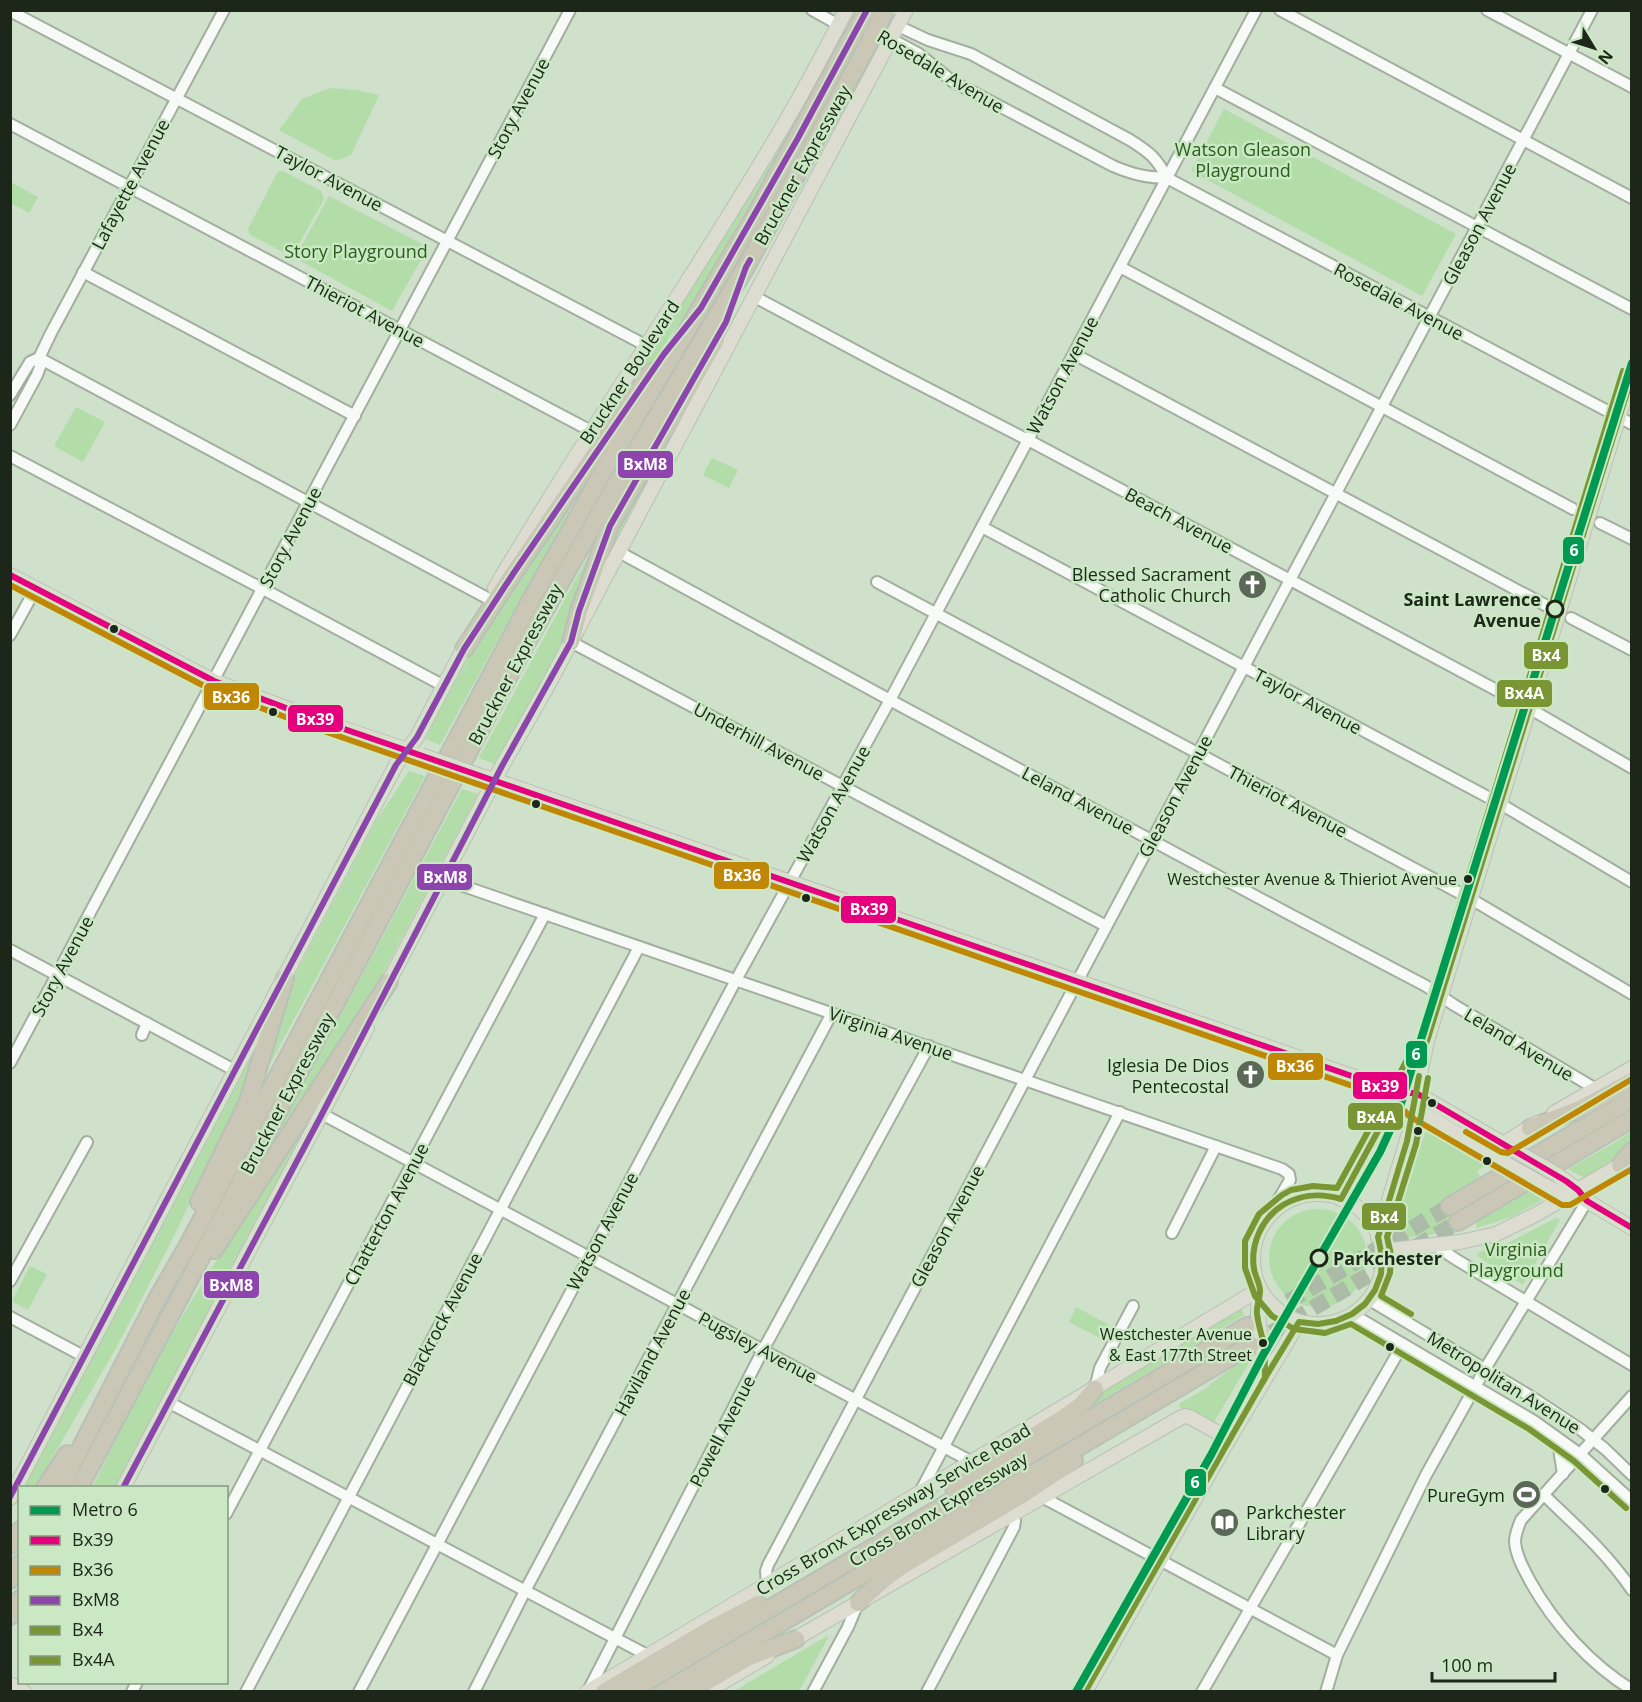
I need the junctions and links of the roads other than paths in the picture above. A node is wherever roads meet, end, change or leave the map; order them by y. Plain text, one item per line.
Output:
1 (570, 10) edge
2 (812, 10) edge
3 (846, 10) edge
4 (852, 10) edge
5 (866, 10) edge
6 (886, 10) edge
7 (906, 10) edge
8 (1256, 10) edge
9 (1280, 10) edge
10 (1488, 10) edge
11 (1592, 10) edge
12 (10, 11) edge
13 (220, 12) edge
14 (839, 25) junction
15 (898, 26) junction
16 (891, 39) junction
17 (1569, 54) junction
18 (1632, 87) edge
19 (1215, 88) junction
20 (176, 98) junction
21 (10, 124) edge
22 (1523, 141) junction
23 (1167, 178) junction
24 (129, 187) junction
25 (1632, 198) edge
26 (1477, 227) junction
27 (448, 240) junction
28 (746, 267) junction
29 (1120, 267) junction
30 (83, 272) junction
31 (755, 297) junction
32 (702, 308) junction
33 (1632, 309) edge
34 (1430, 317) junction
35 (400, 330) junction
36 (647, 346) junction
37 (1074, 354) junction
38 (39, 358) junction
39 (1632, 374) edge
40 (10, 394) edge
41 (1382, 407) junction
42 (355, 416) junction
43 (1618, 417) junction
44 (1632, 424) edge
45 (10, 425) edge
46 (591, 431) junction
47 (1028, 440) junction
48 (10, 456) edge
49 (1336, 493) junction
50 (309, 503) junction
51 (1574, 508) tunnel mouth
52 (1600, 523) tunnel mouth
53 (982, 527) junction
54 (1632, 539) edge
55 (619, 552) junction
56 (10, 575) edge
57 (1290, 580) junction
58 (877, 582) dead end
59 (36, 588) junction
60 (263, 589) junction
61 (489, 599) junction
62 (1547, 606) dead end
63 (936, 613) junction
64 (1571, 618) dead end
65 (10, 635) edge
66 (571, 642) junction
67 (464, 649) junction
68 (1632, 650) edge
69 (1244, 666) junction
70 (214, 681) junction
71 (444, 686) junction
72 (890, 700) junction
73 (1528, 707) junction
74 (407, 750) junction
75 (1198, 753) junction
76 (1632, 768) edge
77 (488, 778) junction
78 (843, 786) junction
79 (1499, 803) junction
80 (1152, 840) junction
81 (443, 879) junction
82 (790, 882) junction
83 (1632, 882) edge
84 (1471, 899) junction
85 (545, 914) junction
86 (1106, 926) junction
87 (639, 947) junction
88 (10, 950) edge
89 (57, 976) junction
90 (285, 978) junction
91 (736, 980) junction
92 (1077, 981) junction
93 (389, 982) junction
94 (1632, 994) edge
95 (1440, 997) junction
96 (832, 1013) junction
97 (147, 1023) junction
98 (142, 1035) dead end
99 (1427, 1041) junction
100 (928, 1046) junction
101 (10, 1063) edge
102 (1632, 1068) edge
103 (236, 1071) junction
104 (1358, 1078) junction
105 (1025, 1080) junction
106 (1632, 1081) edge
107 (1596, 1089) junction
108 (1401, 1093) junction
109 (1416, 1093) junction
110 (1632, 1099) edge
111 (1414, 1108) junction
112 (1120, 1112) junction
113 (322, 1114) junction
114 (1632, 1119) edge
115 (1530, 1128) junction
116 (1377, 1132) junction
117 (87, 1143) dead end
118 (1505, 1144) junction
119 (1216, 1146) junction
120 (1632, 1151) edge
121 (1500, 1160) junction
122 (1626, 1162) edge
123 (413, 1163) junction
124 (1578, 1190) junction
125 (1565, 1197) junction
126 (1341, 1199) junction
127 (1587, 1202) junction
128 (1450, 1206) tunnel mouth
129 (500, 1210) junction
130 (1267, 1219) junction
131 (1458, 1222) tunnel mouth
132 (1632, 1228) edge
133 (1172, 1233) dead end
134 (1378, 1237) junction
135 (1434, 1245) junction
136 (1382, 1251) junction
137 (589, 1257) junction
138 (10, 1281) edge
139 (1260, 1289) junction
140 (179, 1296) junction
141 (158, 1299) junction
142 (1368, 1299) junction
143 (1527, 1302) junction
144 (677, 1304) junction
145 (1133, 1306) dead end
146 (1352, 1314) junction
147 (10, 1317) edge
148 (1299, 1322) junction
149 (1247, 1326) tunnel mouth
150 (1403, 1344) junction
151 (1251, 1345) tunnel mouth
152 (763, 1350) junction
153 (85, 1357) junction
154 (1632, 1365) edge
155 (1485, 1369) junction
156 (1202, 1373) junction
157 (1265, 1378) junction
158 (116, 1381) junction
159 (1475, 1386) junction
160 (1095, 1389) junction
161 (1632, 1396) edge
162 (855, 1399) junction
163 (168, 1401) junction
164 (1229, 1439) junction
165 (1593, 1439) junction
166 (1560, 1441) junction
167 (944, 1446) junction
168 (261, 1450) junction
169 (1580, 1454) junction
170 (972, 1462) junction
171 (1563, 1474) junction
172 (1632, 1475) edge
173 (46, 1486) edge
174 (61, 1486) edge
175 (80, 1486) edge
176 (124, 1486) edge
177 (920, 1493) junction
178 (1544, 1495) junction
179 (348, 1497) junction
180 (1042, 1497) junction
181 (10, 1498) edge
182 (1632, 1501) edge
183 (228, 1510) edge
184 (1012, 1514) junction
185 (437, 1544) junction
186 (877, 1545) junction
187 (1160, 1560) junction
188 (18, 1566) edge
189 (826, 1575) junction
190 (10, 1580) edge
191 (1630, 1584) edge
192 (767, 1585) junction
193 (525, 1591) junction
194 (18, 1602) edge
195 (858, 1603) junction
196 (1250, 1608) junction
197 (10, 1616) edge
198 (614, 1638) junction
199 (796, 1639) junction
200 (647, 1655) junction
201 (1337, 1655) junction
202 (1632, 1690) edge
203 (587, 1691) edge
204 (711, 1691) edge
205 (246, 1692) edge
206 (359, 1692) edge
207 (474, 1692) edge
208 (604, 1692) edge
209 (629, 1692) edge
210 (664, 1692) edge
211 (689, 1692) edge
212 (813, 1692) edge
213 (927, 1692) edge
214 (1085, 1692) edge
215 (1202, 1692) edge
216 (1326, 1692) edge

1 - 27 street, Story Avenue
2 - 14 street
3 - 14 main road, Bruckner Boulevard
4 - 16 main road, Rosedale Avenue
5 - 15 main road, Rosedale Avenue
5 - 32 highway, Bruckner Expressway, bridge
6 - 28 highway, Bruckner Expressway, bridge
7 - 15 main road
8 - 19 street, Watson Avenue
9 - 22 street
10 - 17 street
11 - 17 street, Gleason Avenue
12 - 20 street, Taylor Avenue
13 - 20 street, Lafayette Avenue
14 - 36 main road, Bruckner Boulevard
15 - 16 main road
15 - 23 street, Rosedale Avenue
16 - 23 street, Rosedale Avenue
16 - 31 main road
17 - 18 street
17 - 22 street, Gleason Avenue
19 - 23 street, Watson Avenue
19 - 26 street
20 - 24 street, Lafayette Avenue
20 - 27 street, Taylor Avenue
21 - 24 street, Thieriot Avenue
22 - 25 street
22 - 26 street, Gleason Avenue
23 - 29 street, Watson Avenue
23 - 34 street, Rosedale Avenue
24 - 30 street, Lafayette Avenue
24 - 35 street, Thieriot Avenue
26 - 33 street
26 - 34 street, Gleason Avenue
27 - 35 street, Story Avenue
27 - 36 street, Taylor Avenue
28 - 66 highway
28 - 140 highway, Bruckner Expressway
29 - 37 street, Watson Avenue
29 - 41 street
30 - 38 street, Lafayette Avenue
30 - 42 street
31 - 47 street, Beach Avenue
31 - 55 main road
32 - 67 highway
32 - 141 highway, Bruckner Expressway
34 - 41 street, Gleason Avenue
34 - 43 street, Rosedale Avenue
35 - 42 street, Story Avenue
35 - 46 street, Thieriot Avenue
36 - 46 main road, Bruckner Boulevard
37 - 47 street, Watson Avenue
37 - 49 street
38 - 40 street, Lafayette Avenue
38 - 45 street, Lafayette Avenue
38 - 50 street
39 - 43 main road
41 - 49 street, Gleason Avenue
41 - 51 street
42 - 50 street, Story Avenue
43 - 44 street, Rosedale Avenue
43 - 73 main road
46 - 61 main road, Bruckner Boulevard
47 - 53 street, Watson Avenue
47 - 57 street, Beach Avenue
48 - 60 street
49 - 57 street, Gleason Avenue
49 - 62 street
50 - 60 street, Story Avenue
50 - 61 street
52 - 54 street
53 - 63 street, Watson Avenue
53 - 69 street, Taylor Avenue
55 - 66 main road
55 - 72 street, Leland Avenue
56 - 59 main road
57 - 69 street, Gleason Avenue
57 - 73 street, Beach Avenue
58 - 63 street, Thieriot Avenue
59 - 65 street
59 - 70 main road
60 - 70 street, Story Avenue
60 - 71 street
61 - 67 main road, Bruckner Boulevard
63 - 72 street, Watson Avenue
63 - 75 street, Thieriot Avenue
64 - 68 street
66 - 77 main road
66 - 78 street, Underhill Avenue
67 - 71 main road, Bruckner Boulevard
69 - 75 street, Gleason Avenue
69 - 79 street, Taylor Avenue
70 - 74 main road
70 - 89 street, Story Avenue
71 - 74 main road, Bruckner Boulevard
72 - 78 street, Watson Avenue
72 - 80 street, Leland Avenue
73 - 76 street, Beach Avenue
73 - 79 main road
74 - 77 main road, bridge
74 - 90 main road, Bruckner Boulevard
75 - 80 street, Gleason Avenue
75 - 84 street, Thieriot Avenue
77 - 81 main road
77 - 82 main road
78 - 82 street, Watson Avenue
78 - 86 street, Underhill Avenue
79 - 83 street, Taylor Avenue
79 - 84 main road
80 - 86 street, Gleason Avenue
80 - 95 street, Leland Avenue
81 - 85 street, Virginia Avenue
81 - 93 main road
82 - 91 street, Watson Avenue
82 - 92 main road
84 - 94 street, Thieriot Avenue
84 - 95 main road
85 - 87 street, Virginia Avenue
85 - 123 street, Chatterton Avenue
86 - 92 street, Gleason Avenue
87 - 91 street, Virginia Avenue
87 - 129 street, Blackrock Avenue
88 - 89 street
89 - 97 street
89 - 101 street, Story Avenue
90 - 103 main road, Bruckner Boulevard
90 - 141 highway
91 - 96 street, Virginia Avenue
91 - 137 street, Watson Avenue
92 - 104 main road
92 - 105 street, Gleason Avenue
93 - 113 main road
93 - 140 highway
95 - 99 main road
95 - 107 street, Leland Avenue
96 - 100 street, Virginia Avenue
96 - 144 street, Haviland Avenue
97 - 98 street
97 - 103 street
99 - 108 main road
99 - 109 main road
100 - 105 street, Virginia Avenue
100 - 152 street, Powell Avenue
102 - 107 main road
103 - 153 main road, Bruckner Boulevard
104 - 108 main road
104 - 116 main road
105 - 112 street, Virginia Avenue
105 - 162 street, Gleason Avenue
106 - 115 highway
107 - 115 main road
108 - 109 main road
108 - 111 main road
108 - 116 main road
109 - 111 main road
109 - 118 main road
110 - 128 highway
111 - 121 main road
111 - 134 main road
112 - 119 street, Virginia Avenue
112 - 167 street
113 - 123 street, Pugsley Avenue
113 - 163 main road
114 - 131 highway
115 - 118 main road
116 - 126 main road
117 - 138 street
118 - 121 main road
118 - 124 main road, bridge
119 - 130 street, Virginia Avenue
119 - 133 street
120 - 122 highway
121 - 125 main road, bridge
122 - 124 main road
123 - 129 street, Pugsley Avenue
123 - 168 street, Chatterton Avenue
124 - 125 main road
124 - 127 main road
125 - 127 main road
125 - 135 main road
126 - 130 main road
126 - 134 main road
127 - 132 main road
127 - 143 street
129 - 137 street, Pugsley Avenue
129 - 179 street, Blackrock Avenue
130 - 139 main road
134 - 136 main road
135 - 136 main road
135 - 143 street
136 - 142 main road
137 - 144 street, Pugsley Avenue
137 - 185 street, Watson Avenue
139 - 148 main road
139 - 157 main road
139 - 160 main road, Cross Bronx Expressway Service Road
140 - 175 highway, Bruckner Expressway
141 - 158 highway, Bruckner Expressway
142 - 146 main road
142 - 155 street, Metropolitan Avenue
143 - 154 street
143 - 155 street
144 - 152 street, Pugsley Avenue
144 - 193 street, Haviland Avenue
145 - 160 street
146 - 148 main road
146 - 150 street, Metropolitan Avenue
147 - 153 street
148 - 157 main road
149 - 186 highway, Cross Bronx Expressway
150 - 159 street, Metropolitan Avenue
150 - 196 street
151 - 156 highway, Cross Bronx Expressway
152 - 162 street, Pugsley Avenue
152 - 198 street, Powell Avenue
153 - 181 main road, Bruckner Boulevard
155 - 159 street
155 - 165 street, Metropolitan Avenue
156 - 195 highway
156 - 210 highway, Cross Bronx Expressway
157 - 164 main road
158 - 173 highway
158 - 174 highway, Bruckner Expressway
159 - 166 street, Metropolitan Avenue
159 - 201 street
160 - 170 main road, Cross Bronx Expressway Service Road
160 - 186 highway
161 - 165 street
162 - 167 street, Pugsley Avenue
162 - 192 street, Gleason Avenue
163 - 168 street
163 - 176 main road
164 - 180 main road
164 - 187 main road
165 - 169 street
165 - 172 street, Metropolitan Avenue
166 - 169 street, Metropolitan Avenue
166 - 171 street
167 - 170 street, Pugsley Avenue
167 - 177 street
168 - 179 street
168 - 183 street, Chatterton Avenue
169 - 171 street
169 - 182 street, Metropolitan Avenue
170 - 177 main road, Cross Bronx Expressway Service Road
171 - 178 street
177 - 192 main road, Cross Bronx Expressway Service Road
178 - 191 street
178 - 202 street
179 - 185 street
179 - 205 street, Blackrock Avenue
180 - 184 main road
180 - 187 street
184 - 195 main road
184 - 213 street
185 - 193 street
185 - 206 street, Watson Avenue
186 - 189 highway, Cross Bronx Expressway
187 - 196 street
187 - 214 main road
188 - 190 highway
189 - 208 highway
189 - 209 highway, Cross Bronx Expressway
192 - 200 main road, Cross Bronx Expressway Service Road
193 - 198 street
193 - 207 street, Haviland Avenue
194 - 197 highway
195 - 199 main road
195 - 212 street
196 - 201 street
196 - 215 street
198 - 200 street
198 - 203 street, Powell Avenue
199 - 204 main road
199 - 211 highway
200 - 203 main road, Cross Bronx Expressway Service Road
201 - 216 street

